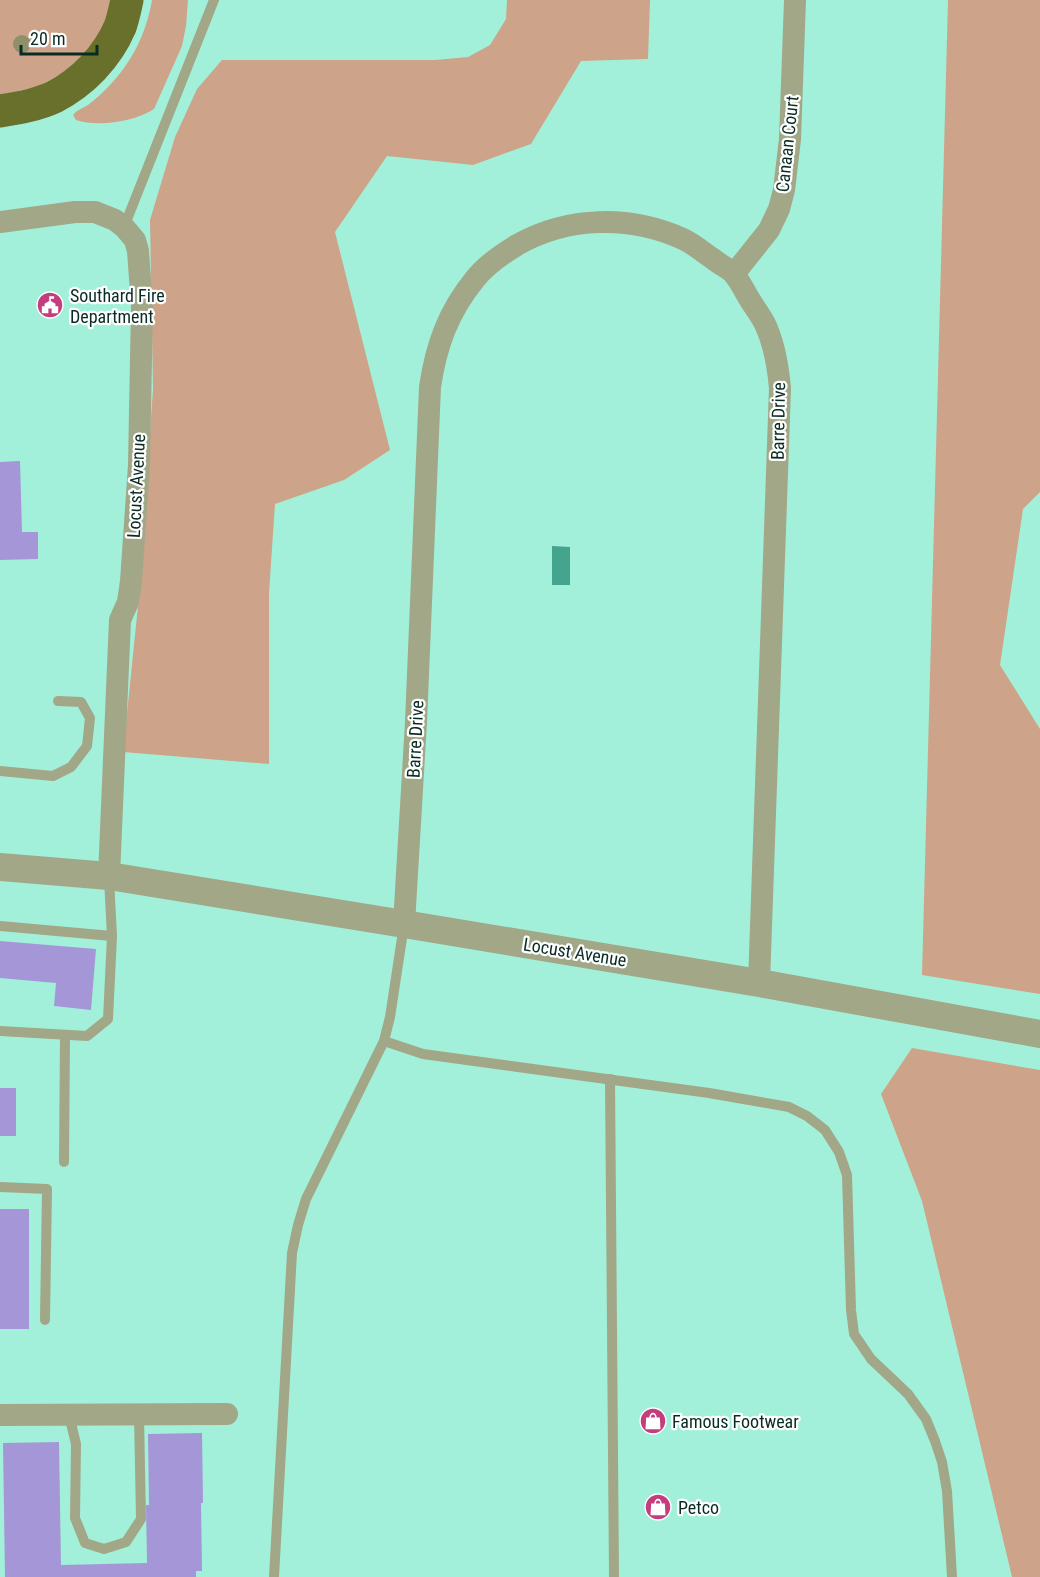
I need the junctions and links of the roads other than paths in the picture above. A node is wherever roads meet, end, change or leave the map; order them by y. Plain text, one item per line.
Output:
1 (127, 0) edge
2 (214, 0) edge
3 (795, 0) edge
4 (0, 111) edge
5 (0, 222) edge
6 (124, 227) junction
7 (734, 273) junction
8 (58, 701) dead end
9 (0, 771) edge
10 (0, 867) edge
11 (109, 876) junction
12 (404, 924) junction
13 (0, 926) edge
14 (112, 936) junction
15 (759, 983) junction
16 (0, 1031) edge
17 (1040, 1034) edge
18 (65, 1035) junction
19 (384, 1041) junction
20 (610, 1080) junction
21 (64, 1162) dead end
22 (0, 1188) edge
23 (45, 1320) dead end
24 (139, 1414) junction
25 (227, 1414) dead end
26 (0, 1415) edge
27 (69, 1415) junction
28 (274, 1577) edge
29 (614, 1577) edge
30 (952, 1577) edge

1 - 4 highway
2 - 6 lane
3 - 7 street, Canaan Court
5 - 6 street
6 - 11 street, Locust Avenue
7 - 12 street, Barre Drive
7 - 15 street, Barre Drive
8 - 9 lane
10 - 11 street, Locust Avenue
11 - 12 street, Locust Avenue
11 - 14 lane
12 - 15 street, Locust Avenue
12 - 19 lane
13 - 14 lane
14 - 18 lane
15 - 17 street, Locust Avenue
16 - 18 lane
18 - 21 lane
19 - 20 lane
19 - 28 lane
20 - 29 lane
20 - 30 lane
22 - 23 lane
24 - 25 street
24 - 27 street
24 - 27 lane
26 - 27 street

